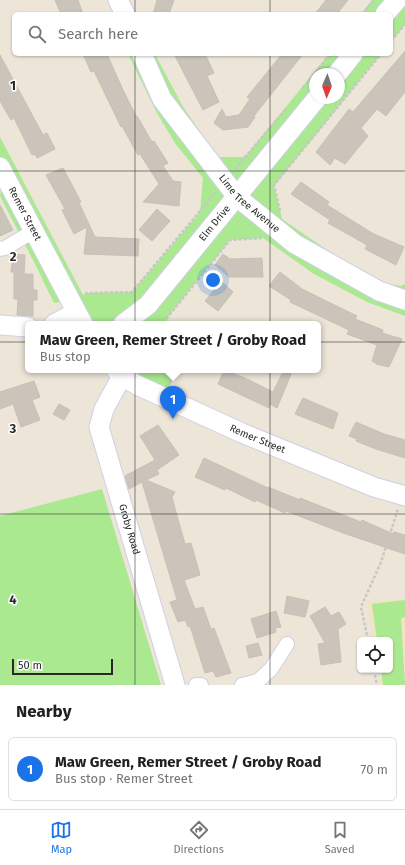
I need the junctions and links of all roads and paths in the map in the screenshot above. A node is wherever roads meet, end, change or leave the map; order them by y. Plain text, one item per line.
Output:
1 (118, 0) edge
2 (374, 0) edge
3 (397, 0) edge
4 (124, 12) edge
5 (364, 12) edge
6 (387, 12) edge
7 (405, 24) edge
8 (393, 39) edge
9 (143, 56) edge
10 (329, 56) edge
11 (351, 56) edge
12 (379, 56) edge
13 (323, 68) edge
14 (342, 68) edge
15 (309, 95) edge
16 (286, 108) dead end
17 (0, 167) edge
18 (225, 182) junction
19 (237, 198) junction
20 (276, 229) junction
21 (34, 231) junction
22 (0, 249) edge
23 (405, 300) edge
24 (77, 312) edge
25 (60, 321) edge
26 (127, 321) edge
27 (167, 321) edge
28 (0, 325) edge
29 (25, 327) edge
30 (119, 373) edge
31 (404, 496) edge
32 (367, 637) edge
33 (287, 644) dead end
34 (375, 673) edge
35 (175, 685) edge
36 (196, 685) edge
37 (201, 685) edge
38 (242, 685) edge
39 (377, 685) edge

1 - 4 street
2 - 5 path
3 - 6 street
7 - 8 path
9 - 18 street, Lime Tree Avenue
10 - 13 path
11 - 14 street
12 - 20 path
15 - 19 street, Elm Drive
16 - 18 path
17 - 21 street, Remer Street
18 - 19 street, Lime Tree Avenue
18 - 24 path
19 - 20 street, Lime Tree Avenue
19 - 26 street, Elm Drive
20 - 23 street, Lime Tree Avenue
20 - 27 path
21 - 22 street
21 - 24 street, Remer Street
24 - 25 street
28 - 29 street
30 - 31 street, Remer Street
30 - 35 street, Groby Road
31 - 32 path
33 - 38 street
34 - 39 path
36 - 37 street

